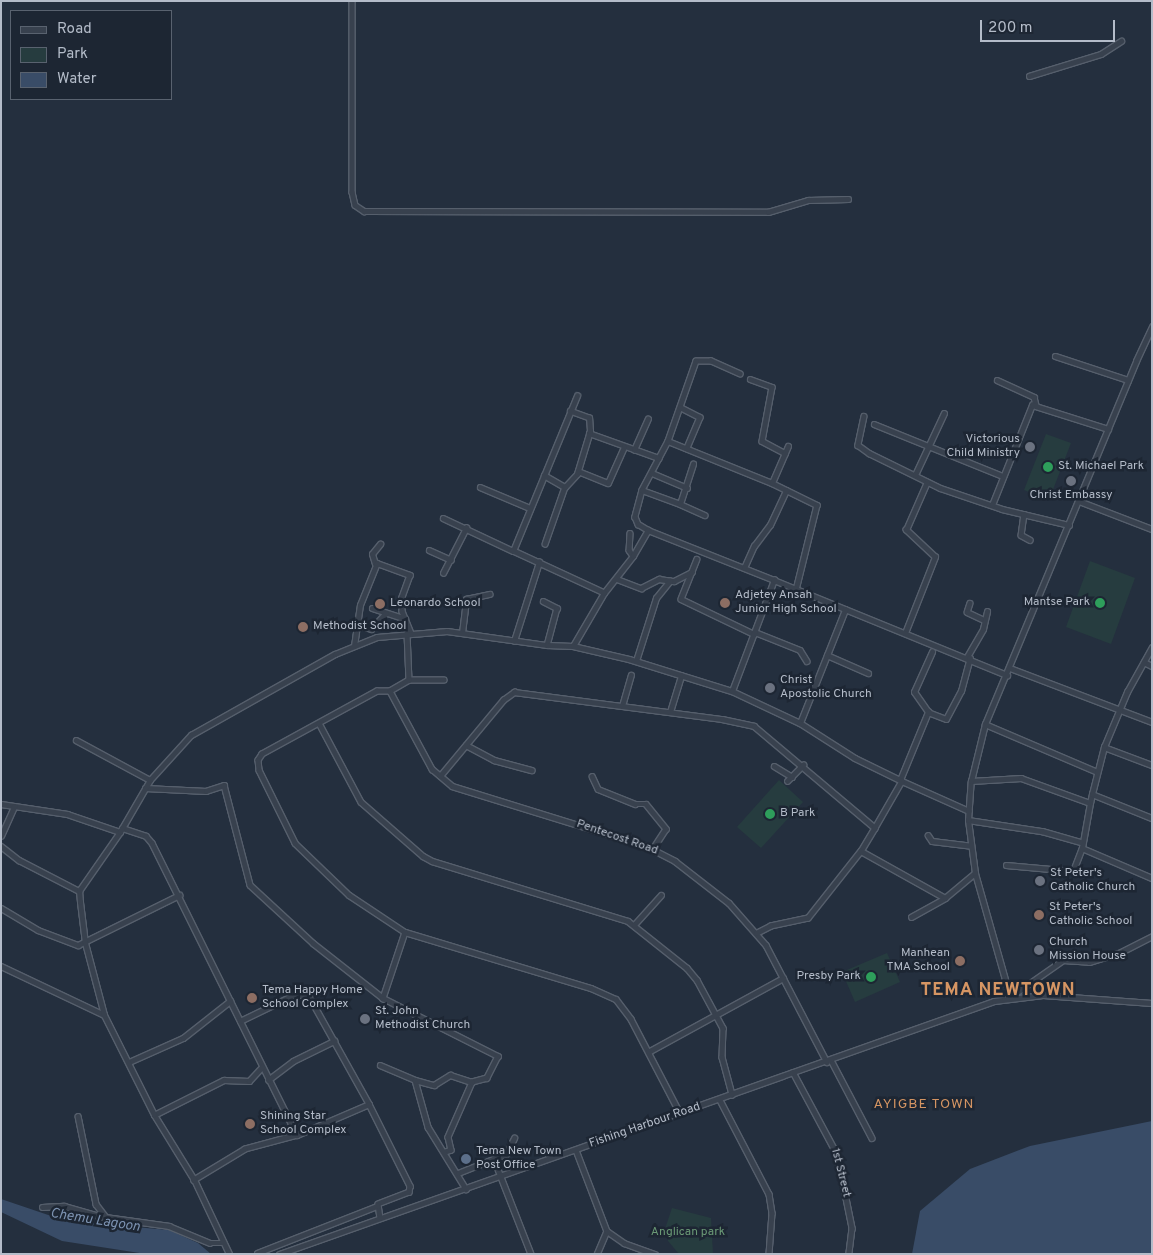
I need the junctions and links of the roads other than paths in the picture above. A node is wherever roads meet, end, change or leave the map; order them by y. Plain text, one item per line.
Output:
1 (352, 1) edge
2 (1121, 41) dead end
3 (1029, 76) dead end
4 (848, 199) dead end
5 (1152, 326) edge
6 (1055, 356) dead end
7 (1136, 362) joint
8 (740, 374) dead end
9 (750, 379) dead end
10 (997, 380) dead end
11 (1128, 380) junction
12 (577, 396) dead end
13 (1036, 405) junction
14 (680, 407) junction
15 (570, 411) junction
16 (944, 413) dead end
17 (864, 416) dead end
18 (648, 419) dead end
19 (874, 424) dead end
20 (1108, 429) junction
21 (589, 433) junction
22 (668, 441) junction
23 (929, 445) junction
24 (788, 446) dead end
25 (624, 447) junction
26 (687, 448) junction
27 (634, 450) junction
28 (785, 453) junction
29 (660, 458) junction
30 (693, 464) dead end
31 (578, 471) junction
32 (652, 473) junction
33 (544, 475) junction
34 (915, 475) junction
35 (1004, 476) junction
36 (927, 482) junction
37 (772, 483) junction
38 (480, 487) dead end
39 (565, 487) junction
40 (687, 488) junction
41 (642, 490) junction
42 (786, 490) junction
43 (1079, 501) junction
44 (680, 504) junction
45 (992, 505) junction
46 (530, 508) junction
47 (1024, 514) junction
48 (706, 515) dead end
49 (442, 518) dead end
50 (1069, 525) junction
51 (466, 528) junction
52 (1152, 529) edge
53 (648, 530) junction
54 (630, 533) dead end
55 (1030, 540) dead end
56 (380, 544) dead end
57 (545, 544) dead end
58 (429, 550) dead end
59 (513, 551) junction
60 (634, 556) junction
61 (697, 559) dead end
62 (452, 560) junction
63 (539, 562) junction
64 (375, 564) junction
65 (744, 568) junction
66 (692, 572) junction
67 (443, 573) dead end
68 (617, 579) junction
69 (774, 580) junction
70 (670, 581) junction
71 (796, 590) junction
72 (604, 592) junction
73 (489, 594) dead end
74 (543, 601) dead end
75 (970, 602) dead end
76 (372, 608) dead end
77 (845, 610) junction
78 (987, 611) dead end
79 (385, 614) junction
80 (405, 619) junction
81 (984, 620) junction
82 (356, 624) junction
83 (409, 633) junction
84 (462, 633) junction
85 (754, 633) junction
86 (904, 633) junction
87 (514, 641) junction
88 (546, 645) junction
89 (354, 646) junction
90 (573, 646) junction
91 (1152, 647) edge
92 (932, 652) dead end
93 (827, 656) junction
94 (968, 658) junction
95 (636, 661) junction
96 (807, 661) dead end
97 (1144, 662) junction
98 (1152, 666) edge
99 (1010, 668) junction
100 (868, 673) dead end
101 (631, 675) dead end
102 (1007, 675) junction
103 (681, 676) junction
104 (408, 680) junction
105 (444, 680) dead end
106 (390, 691) junction
107 (732, 692) junction
108 (622, 706) junction
109 (1120, 709) junction
110 (670, 712) junction
111 (928, 712) junction
112 (1152, 722) edge
113 (319, 723) junction
114 (800, 723) junction
115 (985, 724) junction
116 (76, 740) dead end
117 (466, 745) junction
118 (1104, 747) junction
119 (1152, 765) edge
120 (774, 766) dead end
121 (803, 766) junction
122 (532, 770) dead end
123 (1095, 771) junction
124 (440, 776) junction
125 (592, 776) dead end
126 (792, 777) junction
127 (150, 780) junction
128 (901, 780) junction
129 (787, 781) dead end
130 (971, 781) junction
131 (145, 788) junction
132 (1092, 794) junction
133 (1090, 803) junction
134 (1, 804) edge
135 (14, 807) junction
136 (968, 810) junction
137 (1152, 818) edge
138 (968, 820) junction
139 (875, 828) junction
140 (121, 830) junction
141 (928, 835) dead end
142 (1, 836) edge
143 (1081, 845) junction
144 (1, 846) edge
145 (971, 846) junction
146 (654, 849) junction
147 (861, 852) junction
148 (1006, 865) dead end
149 (975, 872) junction
150 (1152, 878) edge
151 (79, 890) junction
152 (179, 895) junction
153 (661, 895) dead end
154 (945, 898) junction
155 (1, 908) edge
156 (911, 917) dead end
157 (634, 925) junction
158 (405, 932) junction
159 (757, 933) junction
160 (1152, 936) edge
161 (85, 943) junction
162 (1, 966) edge
163 (783, 978) junction
164 (1010, 997) junction
165 (383, 998) junction
166 (230, 1002) junction
167 (1152, 1003) edge
168 (717, 1014) junction
169 (104, 1015) junction
170 (240, 1021) junction
171 (334, 1041) junction
172 (648, 1052) junction
173 (829, 1061) junction
174 (129, 1062) junction
175 (380, 1065) dead end
176 (262, 1067) junction
177 (793, 1072) junction
178 (268, 1080) junction
179 (415, 1080) junction
180 (472, 1082) junction
181 (732, 1095) junction
182 (720, 1100) junction
183 (369, 1104) junction
184 (680, 1113) junction
185 (154, 1115) junction
186 (78, 1116) dead end
187 (297, 1135) junction
188 (514, 1138) dead end
189 (872, 1138) dead end
190 (576, 1150) junction
191 (445, 1152) junction
192 (494, 1159) junction
193 (458, 1173) junction
194 (502, 1177) junction
195 (194, 1180) junction
196 (466, 1189) junction
197 (377, 1206) junction
198 (42, 1207) dead end
199 (108, 1218) junction
200 (380, 1218) junction
201 (607, 1231) junction
202 (223, 1243) junction
203 (230, 1254) edge
204 (256, 1254) edge
205 (280, 1254) edge
206 (531, 1254) edge
207 (597, 1254) edge
208 (655, 1254) edge
209 (768, 1254) edge
210 (849, 1254) edge

1 - 4 street
2 - 3 street
5 - 7 street
6 - 11 street
7 - 11 street
8 - 14 street
9 - 28 street
10 - 13 street
11 - 20 street
12 - 15 street
13 - 20 street
13 - 35 street
14 - 22 street
14 - 26 street
15 - 21 street
15 - 33 street
16 - 23 street
17 - 34 street
18 - 27 street
19 - 23 street
20 - 43 street
21 - 25 street
21 - 31 street
22 - 26 street
22 - 29 street
23 - 34 street
23 - 35 street
24 - 28 street
25 - 27 street
25 - 31 street
26 - 37 street
27 - 29 street
28 - 37 street
29 - 32 street
30 - 40 street
31 - 39 street
32 - 40 street
32 - 41 street
33 - 39 street
33 - 46 street
34 - 36 street
35 - 45 street
36 - 45 street
36 - 86 street
37 - 42 street
38 - 46 street
39 - 57 street
40 - 44 street
41 - 44 street
41 - 53 street
42 - 65 street
42 - 71 street
43 - 50 street
43 - 52 street
44 - 48 street
45 - 47 street
46 - 59 street
47 - 50 street
47 - 55 street
49 - 51 street
50 - 99 street
51 - 59 street
51 - 62 street
53 - 60 street
53 - 65 street
54 - 60 street
56 - 64 street
58 - 62 street
59 - 63 street
60 - 68 street
61 - 66 street
62 - 67 street
63 - 72 street
63 - 87 street
64 - 80 street
64 - 82 street
65 - 69 street
66 - 70 street
66 - 85 street
68 - 70 street
68 - 72 street
69 - 71 street
69 - 85 street
70 - 95 street
71 - 77 street
72 - 90 street
73 - 84 street
74 - 88 street
75 - 81 street
76 - 79 street
77 - 86 street
77 - 93 street
78 - 81 street
79 - 80 street
79 - 82 street
80 - 83 street
81 - 94 street
82 - 89 street
83 - 84 street
83 - 89 street
83 - 104 street
84 - 87 street
85 - 96 street
85 - 107 street
86 - 94 street
87 - 88 street
88 - 90 street
89 - 127 street
90 - 95 street
91 - 97 street
92 - 111 street
93 - 100 street
93 - 114 street
94 - 102 street
94 - 111 street
95 - 103 street
97 - 98 street
97 - 109 street
99 - 102 street
99 - 109 street
101 - 108 street
102 - 115 street
103 - 107 street
103 - 110 street
104 - 105 street
104 - 106 street
106 - 113 street
106 - 124 street, Pentecost Road
107 - 114 street
108 - 110 street
108 - 117 street
109 - 112 street
109 - 118 street
110 - 121 street
111 - 128 street
113 - 157 street
113 - 158 street
114 - 128 street
115 - 123 street
115 - 130 street
116 - 127 street
117 - 122 street
117 - 124 street
118 - 119 street
118 - 123 street
120 - 126 street
121 - 126 street
121 - 139 street
123 - 132 street
124 - 146 street, Pentecost Road
125 - 146 street
126 - 129 street
127 - 131 street
128 - 136 street
128 - 139 street
130 - 133 street
130 - 136 street
131 - 140 street
131 - 165 street
132 - 133 street
132 - 137 street
133 - 143 street
134 - 135 street
135 - 140 street
135 - 142 street
136 - 138 street
138 - 143 street
138 - 145 street
139 - 147 street
140 - 151 street
140 - 152 street
141 - 145 street
143 - 148 street
143 - 150 street
144 - 151 street
145 - 149 street
146 - 159 street, Pentecost Road
147 - 154 street
147 - 159 street
149 - 154 street
149 - 164 street
151 - 161 street
152 - 161 street
152 - 166 street
153 - 157 street
154 - 156 street
155 - 161 street
157 - 168 street
158 - 165 street
158 - 172 street
159 - 163 street, Pentecost Road
160 - 164 street
161 - 169 street
162 - 169 street
163 - 168 street
163 - 173 street, Pentecost Road
164 - 167 street, Fishing Harbour Road
164 - 173 street, Fishing Harbour Road
165 - 180 street
166 - 170 street
166 - 174 street
168 - 172 street
168 - 181 street
169 - 174 street
170 - 171 street
170 - 176 street
171 - 178 street
171 - 183 street
172 - 184 street
173 - 177 street, Fishing Harbour Road
173 - 189 street, Pentecost Road
174 - 185 street
175 - 179 street
176 - 178 street
176 - 185 street
177 - 181 street, Fishing Harbour Road
177 - 210 street, 1st Street
178 - 187 street
179 - 180 street
179 - 191 street
180 - 191 street
181 - 182 street, Fishing Harbour Road
182 - 184 street, Fishing Harbour Road
182 - 209 street
183 - 187 street
183 - 197 street
184 - 190 street, Fishing Harbour Road
185 - 195 street
186 - 199 street
187 - 195 street
188 - 192 street
190 - 194 street, Fishing Harbour Road
190 - 201 street
191 - 193 street
192 - 193 street
192 - 194 street
193 - 196 street
194 - 196 street, Fishing Harbour Road
194 - 206 street
195 - 202 street
196 - 200 street, Fishing Harbour Road
197 - 200 street
197 - 204 street
198 - 199 street
199 - 202 street
200 - 205 street, Fishing Harbour Road
201 - 207 street
201 - 208 street
202 - 203 street

